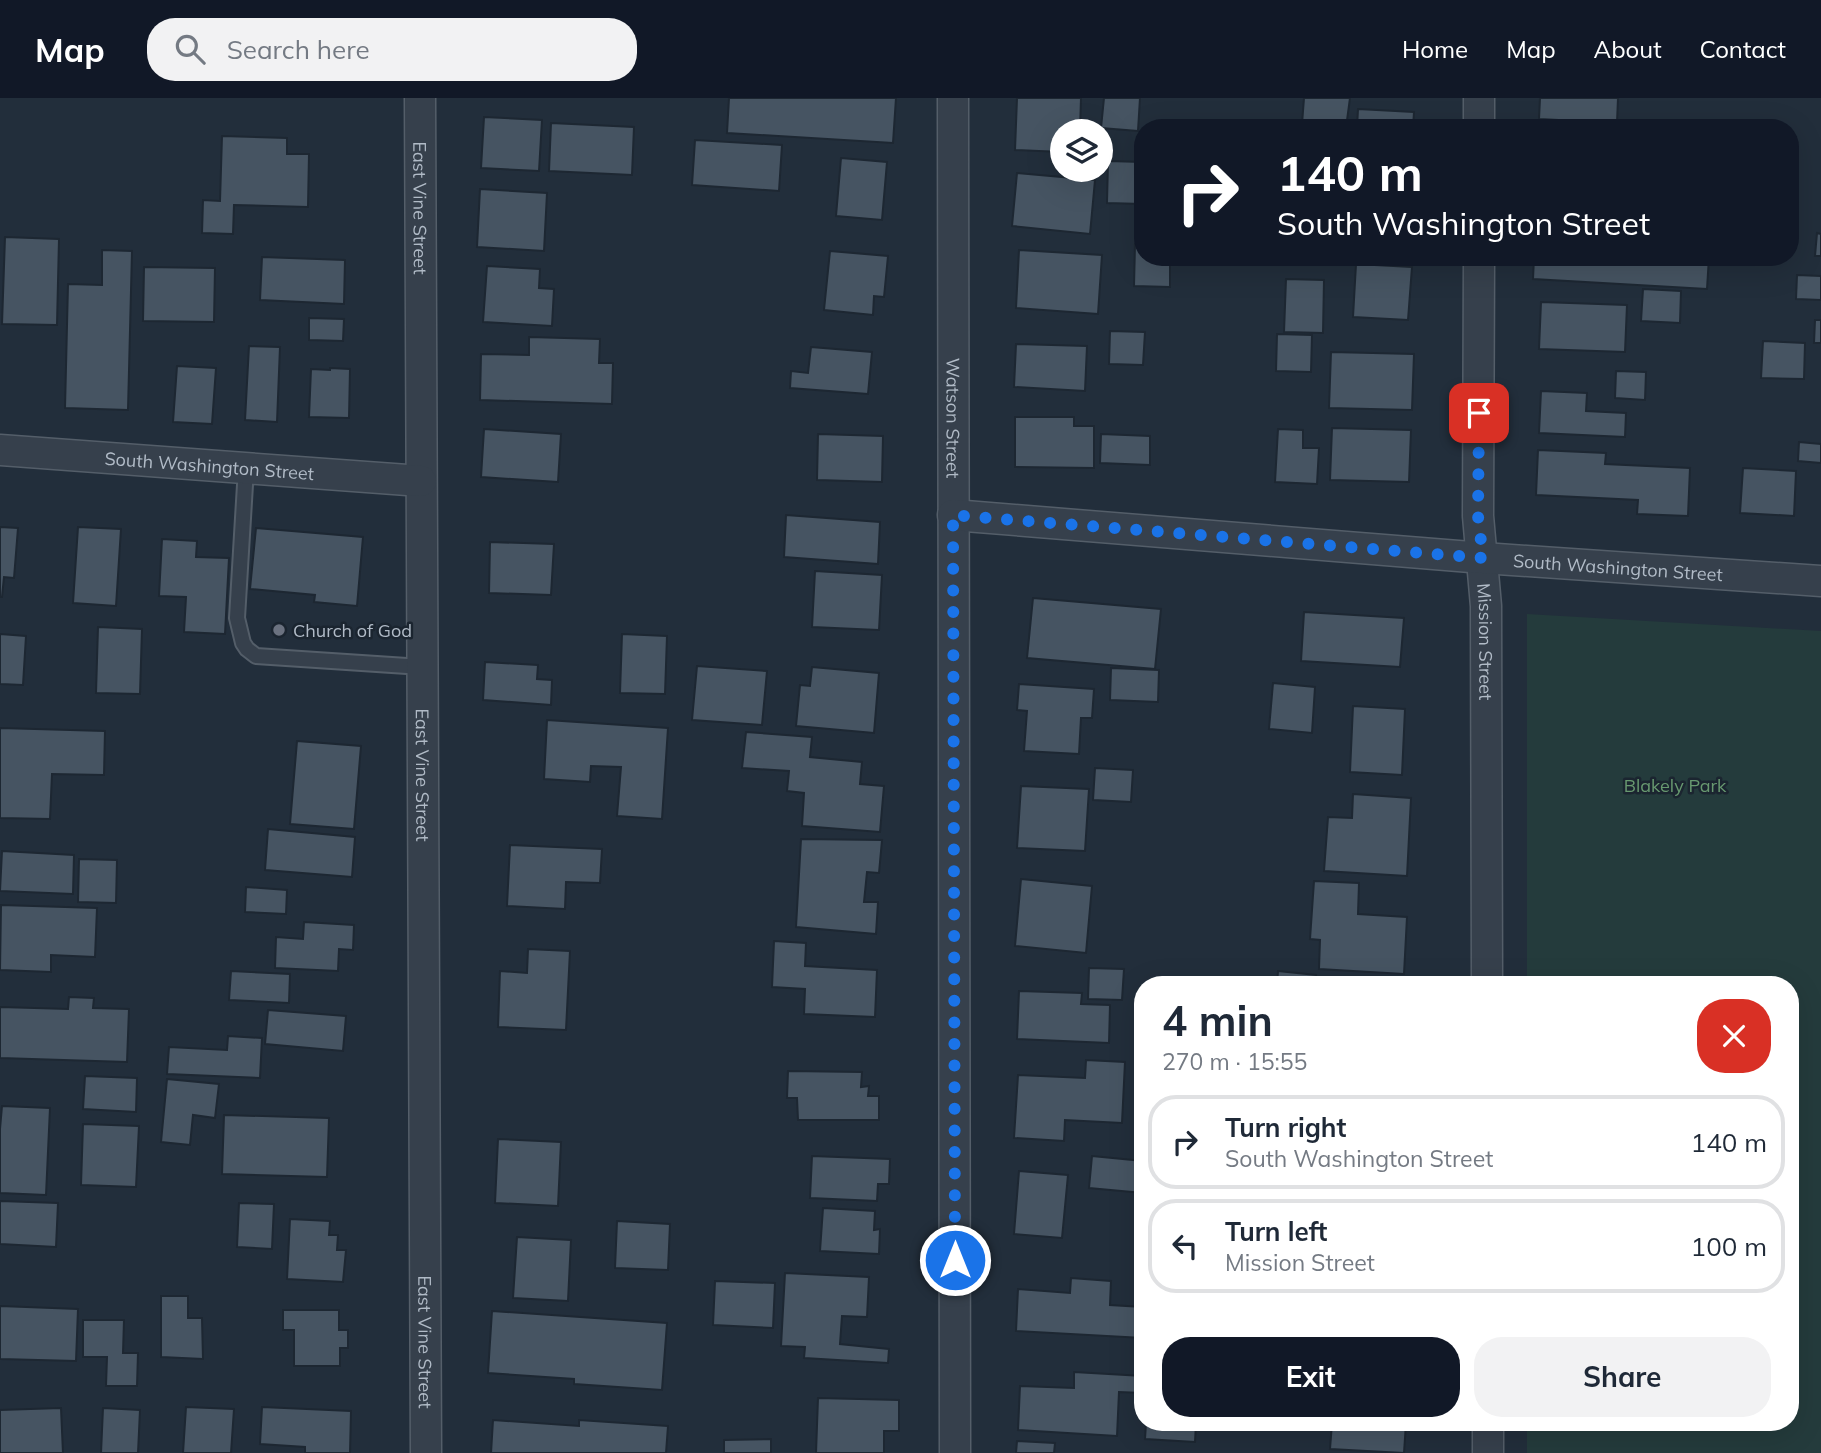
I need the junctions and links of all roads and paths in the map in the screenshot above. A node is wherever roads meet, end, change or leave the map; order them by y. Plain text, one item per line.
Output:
1 (420, 98) edge
2 (953, 98) edge
3 (1479, 98) edge
4 (1479, 119) edge
5 (1479, 266) edge
6 (0, 450) edge
7 (246, 468) junction
8 (421, 481) junction
9 (953, 515) junction
10 (1483, 558) junction
11 (1821, 581) edge
12 (422, 667) junction
13 (1487, 976) edge
14 (1488, 1431) edge
15 (426, 1453) edge
16 (955, 1453) edge
17 (1488, 1453) edge

1 - 8 street, East Vine Street
2 - 9 street, Watson Street
3 - 4 street
5 - 10 street, Mission Street
6 - 7 street, South Washington Street
7 - 8 street, South Washington Street
7 - 12 lane
8 - 12 street, East Vine Street
9 - 10 street, South Washington Street
9 - 16 street, Watson Street
10 - 11 street, South Washington Street
10 - 13 street, Mission Street
12 - 15 street, East Vine Street
14 - 17 street

